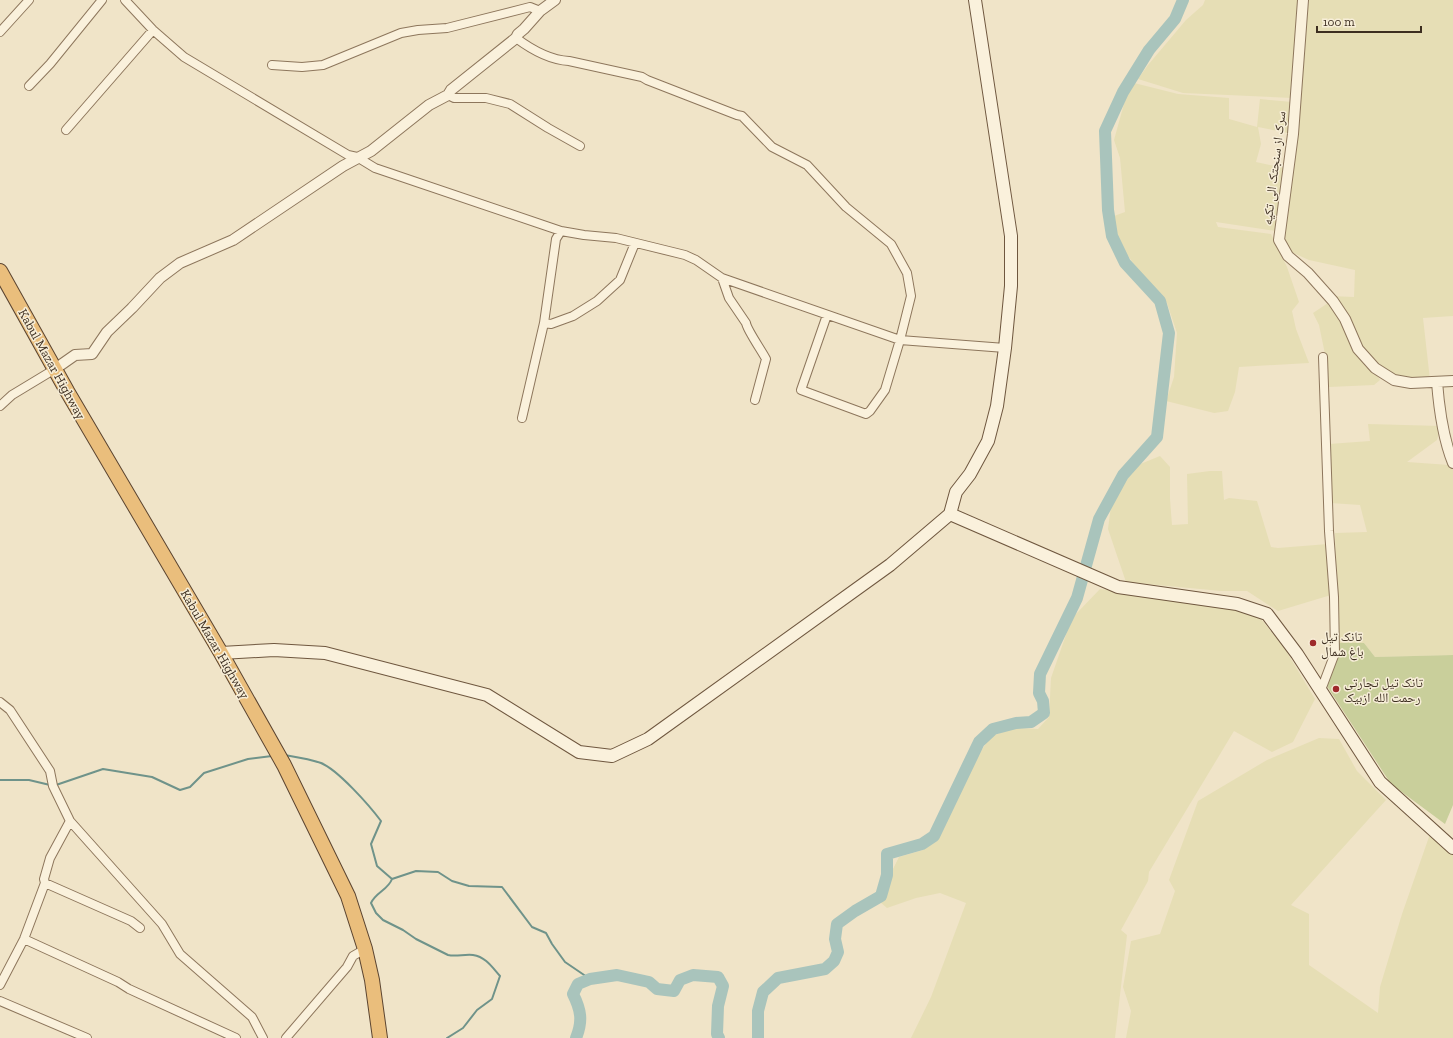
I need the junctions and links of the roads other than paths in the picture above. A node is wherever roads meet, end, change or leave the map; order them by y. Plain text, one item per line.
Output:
1 (29, 0) edge
2 (102, 0) edge
3 (125, 0) edge
4 (555, 0) edge
5 (975, 0) edge
6 (1303, 0) edge
7 (540, 11) junction
8 (153, 30) junction
9 (0, 32) edge
10 (516, 38) junction
11 (272, 65) dead end
12 (29, 86) dead end
13 (448, 95) junction
14 (66, 130) dead end
15 (580, 146) dead end
16 (357, 157) junction
17 (561, 231) junction
18 (635, 243) junction
19 (0, 271) edge
20 (722, 278) junction
21 (827, 315) junction
22 (544, 322) junction
23 (900, 340) junction
24 (1005, 348) junction
25 (1323, 357) dead end
26 (55, 369) junction
27 (1453, 381) edge
28 (1437, 382) junction
29 (755, 400) dead end
30 (0, 406) edge
31 (522, 418) dead end
32 (1453, 463) edge
33 (950, 514) junction
34 (221, 653) junction
35 (1321, 690) junction
36 (0, 702) edge
37 (70, 821) junction
38 (1453, 848) edge
39 (44, 883) junction
40 (140, 928) dead end
41 (24, 939) junction
42 (365, 949) junction
43 (0, 985) edge
44 (0, 1001) edge
45 (87, 1038) edge
46 (236, 1038) edge
47 (263, 1038) edge
48 (286, 1038) edge
49 (380, 1038) edge

1 - 9 street
2 - 12 street
3 - 8 street
4 - 7 street
5 - 24 main road
6 - 28 street, سرک از سنجتک الی تکیه
7 - 10 street
7 - 11 street
8 - 14 street
8 - 16 street
10 - 13 street
10 - 23 street
13 - 15 street
13 - 16 street
16 - 17 street
16 - 26 street
17 - 18 street
17 - 22 street
18 - 20 street
18 - 22 street
19 - 26 highway, Kabul Mazar Highway
20 - 21 street
20 - 29 street
21 - 23 street
21 - 23 street
22 - 31 street
23 - 24 street
24 - 33 main road
25 - 35 street
26 - 30 street
26 - 34 highway, Kabul Mazar Highway
27 - 28 street, سرک از سنجتک الی تکیه
28 - 32 street
33 - 34 main road
33 - 35 main road
34 - 42 highway, Kabul Mazar Highway
35 - 38 main road
36 - 37 street
37 - 39 street
37 - 47 street
39 - 40 street
39 - 41 street
41 - 43 street
41 - 46 street
42 - 48 street
42 - 49 highway, Kabul Mazar Highway
44 - 45 street

